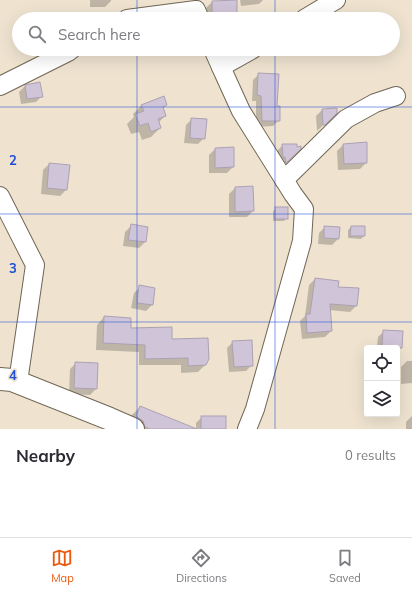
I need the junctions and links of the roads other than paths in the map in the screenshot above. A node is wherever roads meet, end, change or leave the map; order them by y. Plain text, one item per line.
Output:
1 (336, 0) edge
2 (196, 10) edge
3 (181, 12) edge
4 (316, 12) edge
5 (60, 56) edge
6 (216, 56) edge
7 (240, 56) edge
8 (220, 67) junction
9 (0, 86) edge
10 (396, 96) dead end
11 (284, 180) junction
12 (0, 196) edge
13 (9, 381) edge
14 (132, 429) edge
15 (247, 429) edge

1 - 4 street
2 - 3 street
5 - 9 street
6 - 8 street
7 - 8 street
8 - 11 street
10 - 11 street
11 - 15 street
12 - 13 street
13 - 14 main road

